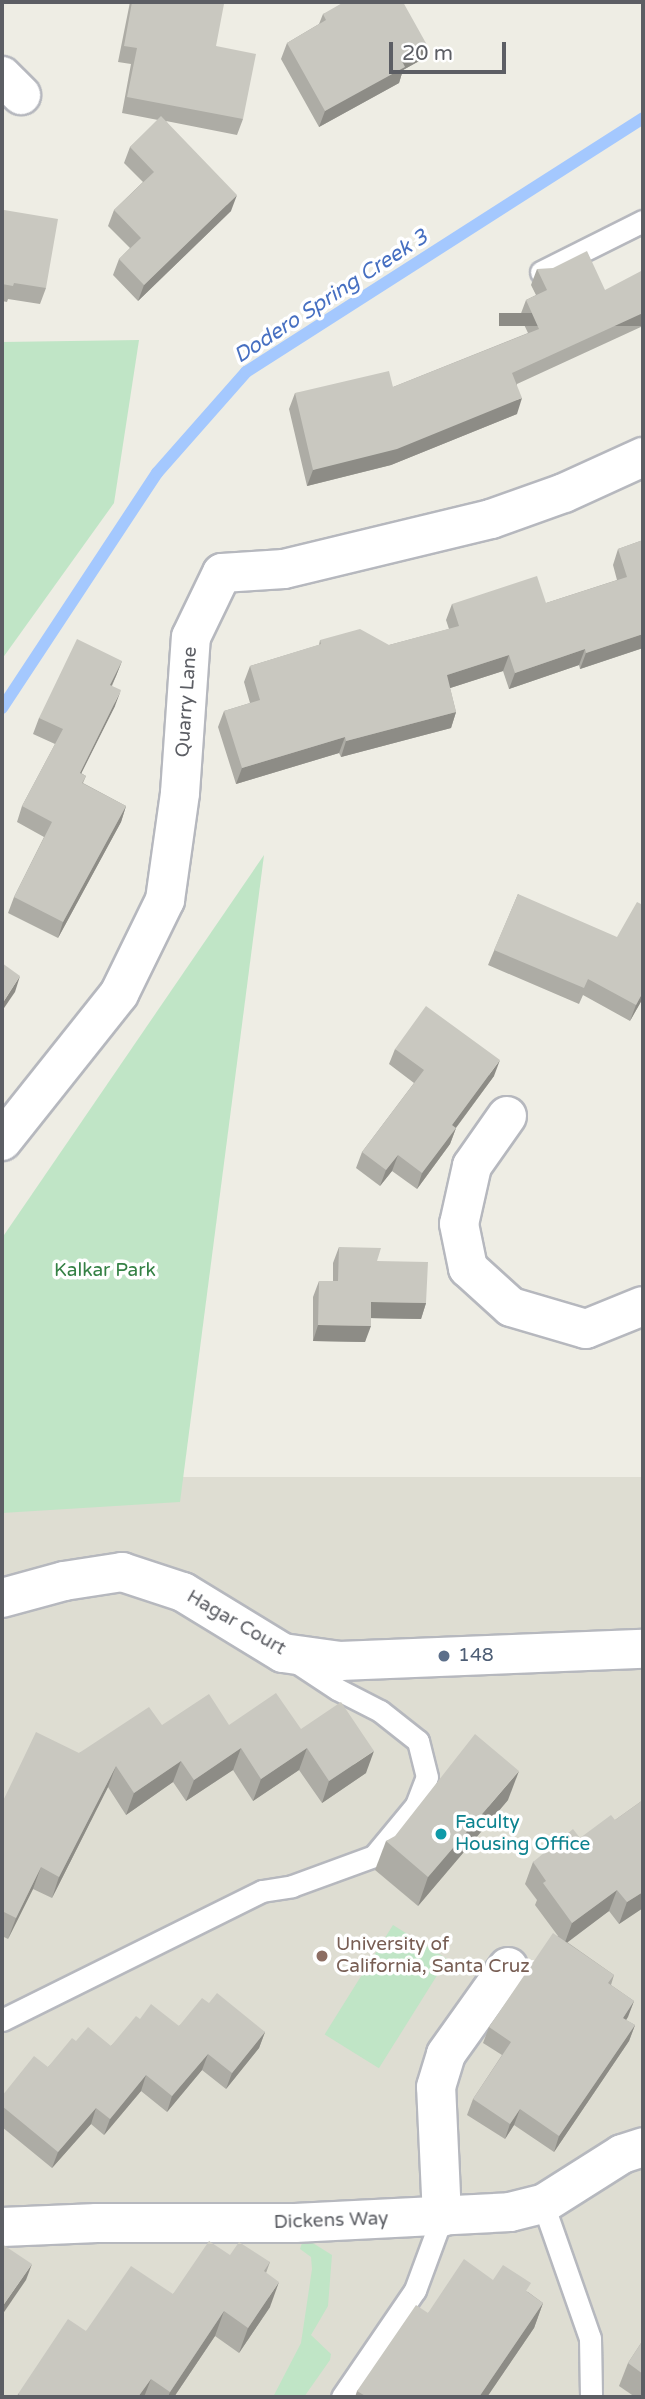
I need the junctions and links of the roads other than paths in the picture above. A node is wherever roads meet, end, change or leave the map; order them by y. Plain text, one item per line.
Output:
1 (643, 221) edge
2 (541, 272) edge
3 (643, 457) edge
4 (508, 1116) dead end
5 (2, 1141) edge
6 (643, 1306) edge
7 (2, 1598) edge
8 (643, 1649) edge
9 (283, 1653) junction
10 (508, 1967) dead end
11 (2, 2020) edge
12 (643, 2147) edge
13 (543, 2204) junction
14 (442, 2217) junction
15 (2, 2227) edge
16 (342, 2397) edge
17 (591, 2397) edge

1 - 2 lane
3 - 5 street, Quarry Lane
4 - 6 street
7 - 9 street, Hagar Court
8 - 9 street, Hagar Court
9 - 11 lane
10 - 14 street
12 - 13 street, Dickens Way
13 - 14 street, Dickens Way
13 - 17 lane
14 - 15 street, Dickens Way
14 - 16 lane

